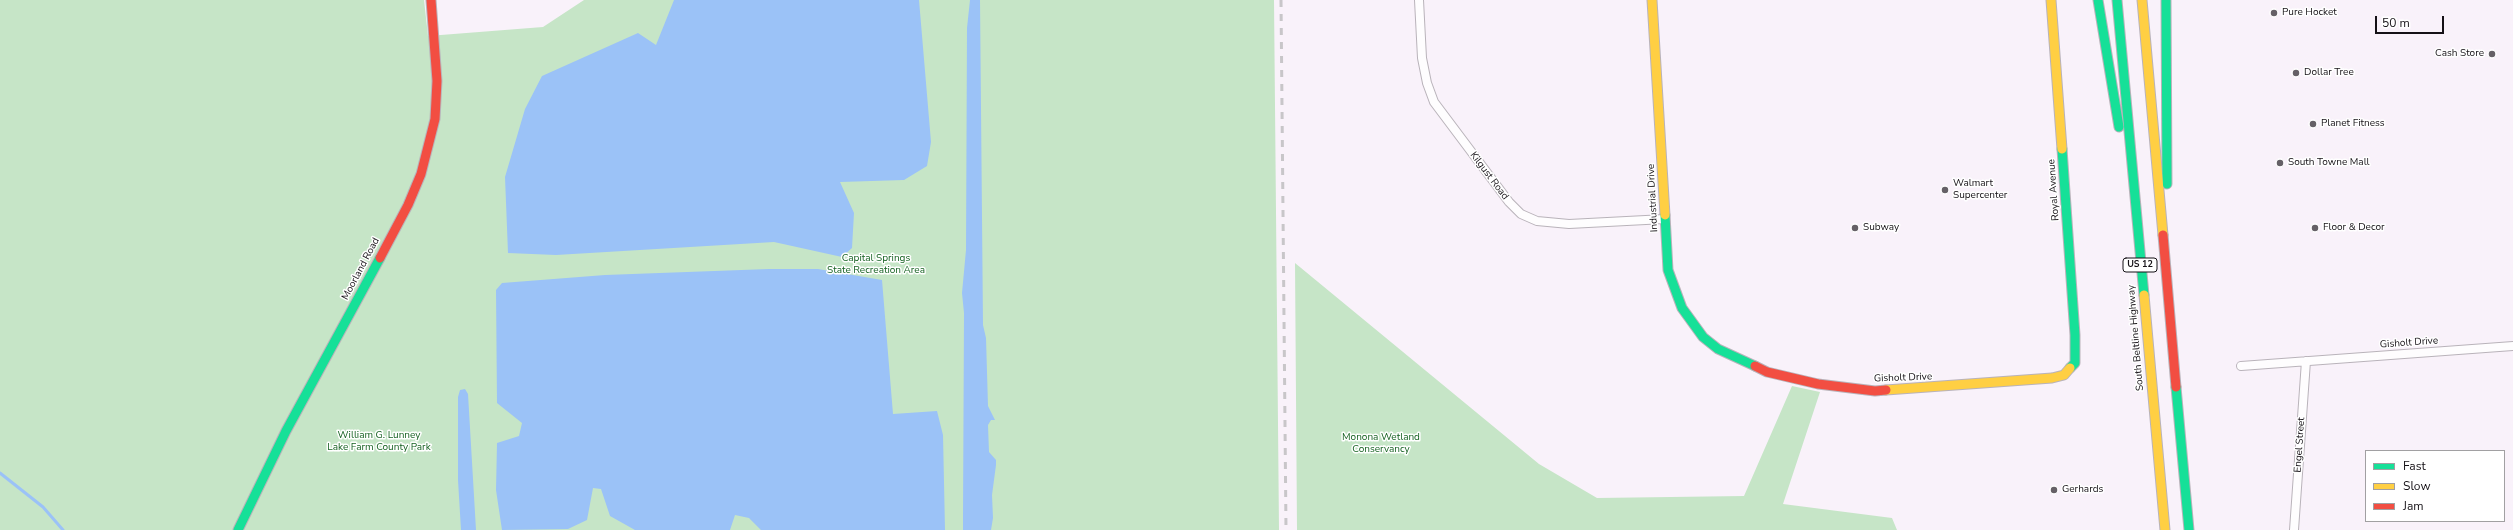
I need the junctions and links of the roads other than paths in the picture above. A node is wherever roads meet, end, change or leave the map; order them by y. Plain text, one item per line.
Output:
1 (431, 0) edge
2 (1419, 0) edge
3 (1652, 0) edge
4 (2051, 0) edge
5 (2098, 0) edge
6 (2117, 0) edge
7 (2142, 0) edge
8 (2166, 0) edge
9 (1665, 218) junction
10 (2169, 301) junction
11 (2144, 303) junction
12 (2513, 346) edge
13 (2306, 361) junction
14 (1745, 362) joint
15 (2242, 366) dead end
16 (2064, 375) joint
17 (238, 530) edge
18 (2165, 530) edge
19 (2189, 530) edge
20 (2294, 530) edge

1 - 17 main road, Moorland Road
2 - 9 street, Kilgust Road
3 - 9 main road, Industrial Drive
4 - 16 main road, Royal Avenue
5 - 11 main road
6 - 11 main road, South Beltline Highway / US 12
7 - 10 main road, US 12
8 - 10 main road
9 - 14 main road, Industrial Drive
10 - 19 main road, US 12
11 - 18 main road, South Beltline Highway / US 12
12 - 13 street, Gisholt Drive
13 - 15 street, Gisholt Drive
13 - 20 street, Engel Street
14 - 16 main road, Gisholt Drive

